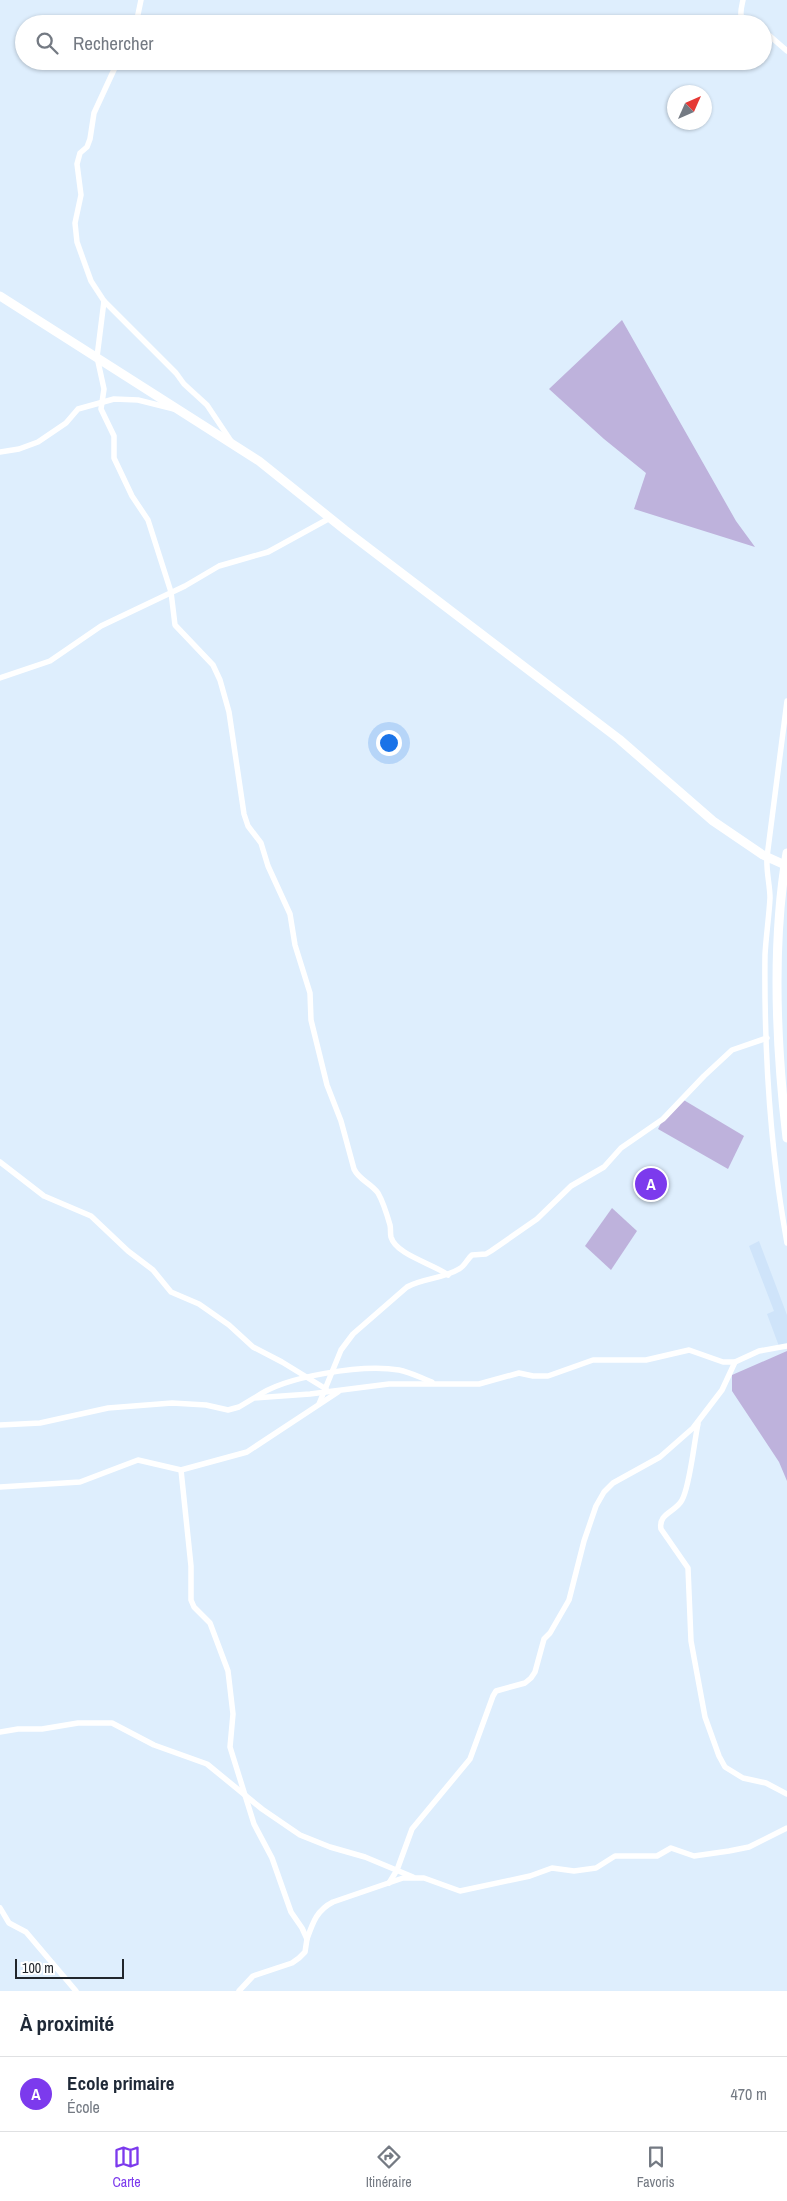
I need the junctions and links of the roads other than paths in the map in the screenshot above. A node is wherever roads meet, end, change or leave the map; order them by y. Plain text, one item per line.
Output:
1 (141, 0) edge
2 (743, 0) edge
3 (138, 15) edge
4 (740, 15) edge
5 (772, 38) edge
6 (787, 51) edge
7 (114, 70) edge
8 (0, 296) edge
9 (104, 301) junction
10 (97, 357) junction
11 (102, 402) junction
12 (182, 411) junction
13 (233, 443) junction
14 (0, 452) edge
15 (330, 518) junction
16 (171, 592) junction
17 (0, 678) edge
18 (787, 701) edge
19 (787, 853) edge
20 (767, 857) junction
21 (786, 868) edge
22 (767, 1038) junction
23 (783, 1050) edge
24 (787, 1138) edge
25 (0, 1162) edge
26 (787, 1243) edge
27 (448, 1275) junction
28 (787, 1346) edge
29 (735, 1362) junction
30 (331, 1373) junction
31 (307, 1376) junction
32 (435, 1383) junction
33 (340, 1390) junction
34 (326, 1391) junction
35 (254, 1398) junction
36 (319, 1404) junction
37 (699, 1421) junction
38 (0, 1425) edge
39 (181, 1470) junction
40 (0, 1487) edge
41 (0, 1732) edge
42 (244, 1793) junction
43 (787, 1794) edge
44 (787, 1828) edge
45 (397, 1870) junction
46 (415, 1878) junction
47 (389, 1883) junction
48 (0, 1908) edge
49 (306, 1939) junction
50 (76, 1991) edge
51 (239, 1991) edge

1 - 3 street
2 - 4 street
5 - 6 street
7 - 9 street
8 - 10 street
9 - 10 street
9 - 13 street
10 - 11 street
10 - 12 street
11 - 12 street
11 - 14 street
11 - 16 street
12 - 13 street
13 - 15 street
15 - 16 street
15 - 20 street
16 - 17 street
16 - 27 street
18 - 20 street
19 - 21 street
20 - 21 street
20 - 22 street
21 - 23 street
22 - 26 street
22 - 27 street
23 - 24 street
25 - 31 street
27 - 30 street
28 - 29 street
29 - 32 street
29 - 37 street
30 - 31 street
30 - 32 street
30 - 34 street
31 - 34 street
31 - 35 street
32 - 33 street
33 - 34 street
33 - 36 street
34 - 35 street
34 - 36 street
35 - 38 street
36 - 39 street
37 - 43 street
37 - 45 street
39 - 40 street
39 - 42 street
41 - 42 street
42 - 45 street
42 - 49 street
44 - 46 street
45 - 46 street
45 - 47 street
46 - 47 street
47 - 49 street
48 - 50 street
49 - 51 street

